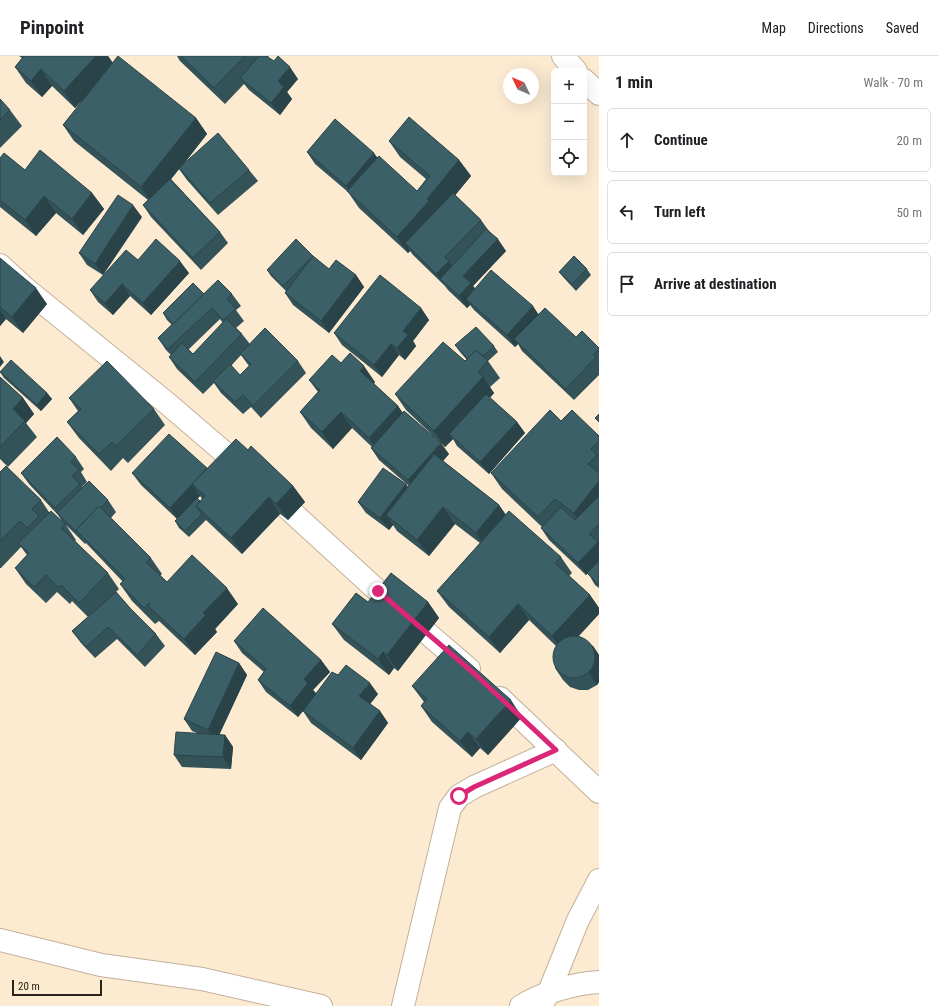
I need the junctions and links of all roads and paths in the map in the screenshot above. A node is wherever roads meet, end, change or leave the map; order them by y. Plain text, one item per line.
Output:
1 (563, 56) edge
2 (573, 68) edge
3 (587, 83) edge
4 (599, 94) edge
5 (0, 265) edge
6 (556, 750) junction
7 (599, 792) edge
8 (599, 880) edge
9 (0, 940) edge
10 (599, 982) edge
11 (545, 999) edge
12 (290, 1002) edge
13 (321, 1006) edge
14 (403, 1006) edge
15 (521, 1006) edge

1 - 2 street
3 - 4 street
5 - 6 street
6 - 7 street
6 - 14 street
8 - 11 street
9 - 12 street
10 - 11 street
11 - 15 street
12 - 13 street

